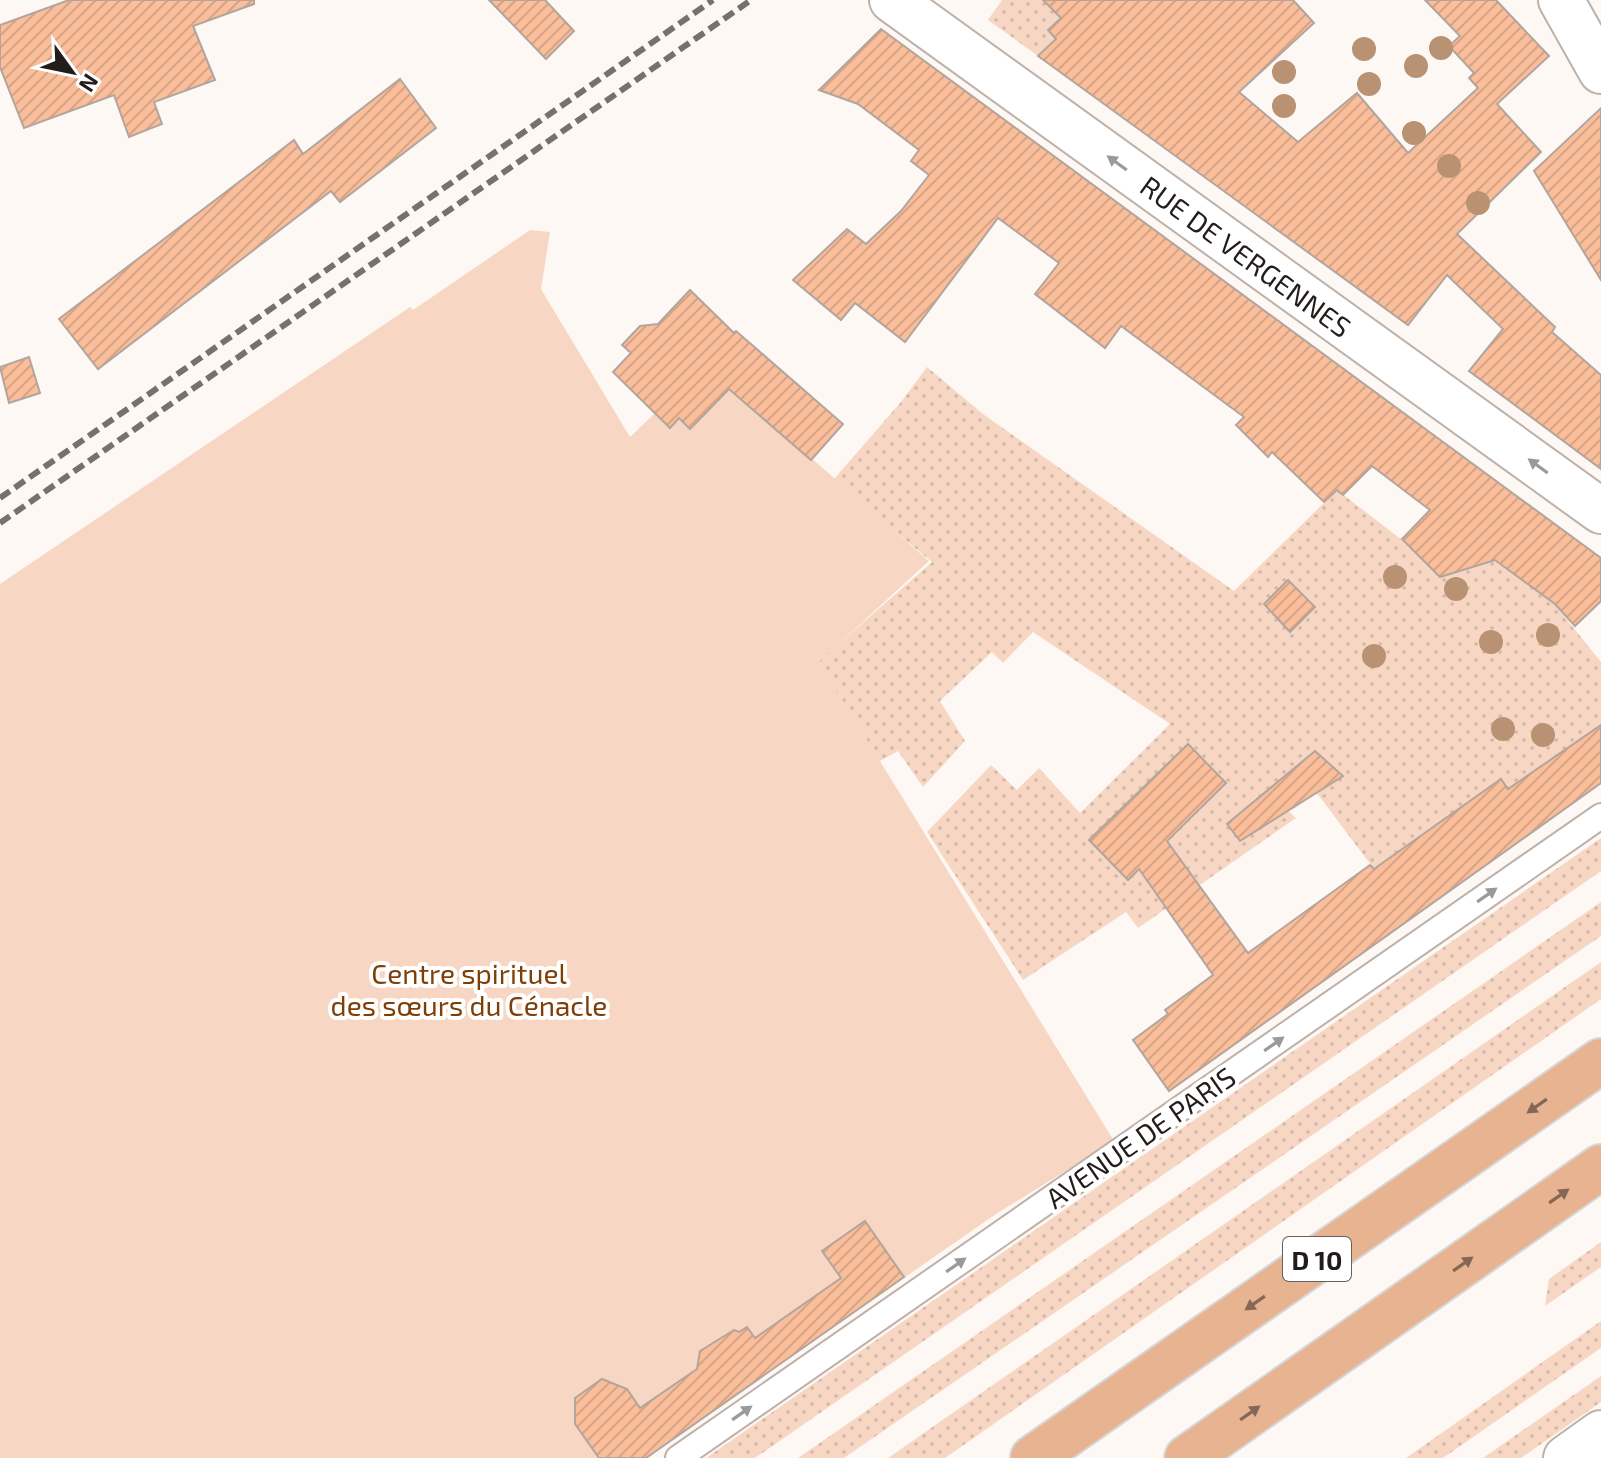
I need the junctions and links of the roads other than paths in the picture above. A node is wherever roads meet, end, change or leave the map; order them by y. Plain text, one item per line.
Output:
1 (892, 0) edge
2 (1580, 15) edge
3 (1601, 71) edge
4 (1601, 511) edge
5 (1601, 816) edge
6 (1601, 1061) edge
7 (1600, 1169) edge
8 (1601, 1433) edge
9 (678, 1458) edge
10 (1033, 1458) edge
11 (1187, 1458) edge
12 (1566, 1458) edge

4 -> 1 street, RUE DE VERGENNES
2 - 3 street
9 -> 5 lane, AVENUE DE PARIS
6 -> 10 main road, D 10
11 -> 7 main road
8 - 12 street

